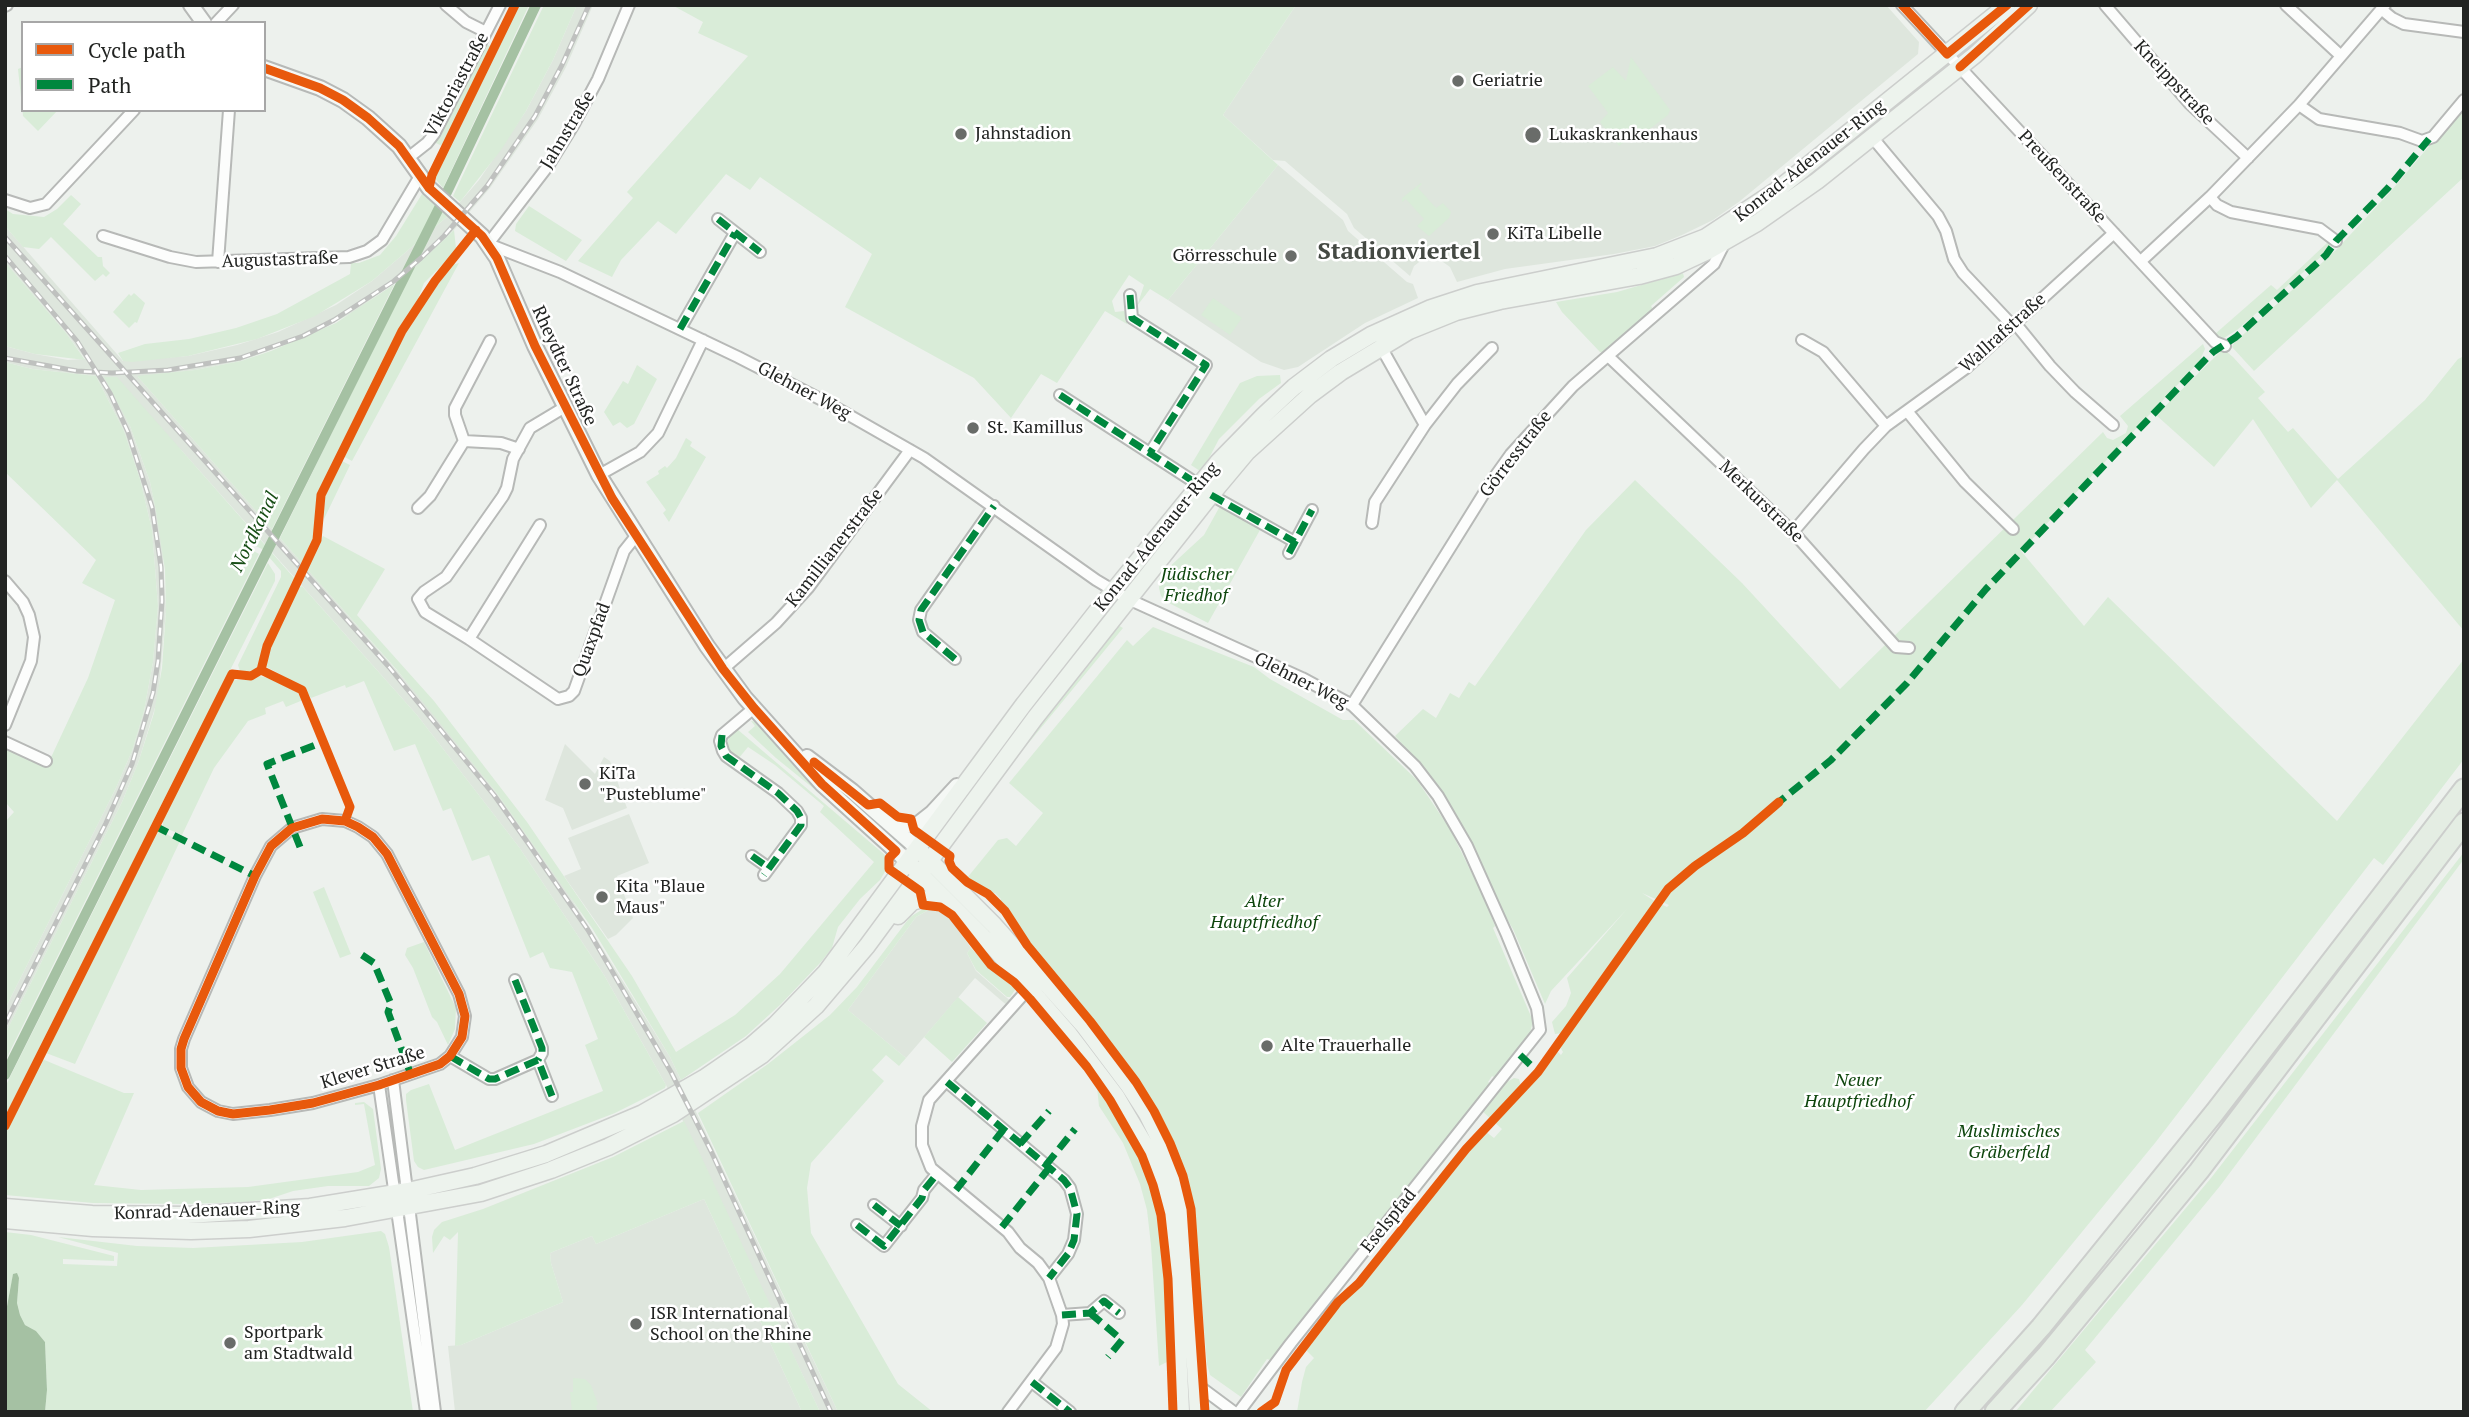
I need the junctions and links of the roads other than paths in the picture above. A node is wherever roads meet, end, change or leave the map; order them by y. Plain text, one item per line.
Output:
1 (191, 5) edge
2 (233, 5) edge
3 (446, 5) edge
4 (499, 5) edge
5 (629, 5) edge
6 (1902, 5) edge
7 (2007, 5) edge
8 (2029, 5) edge
9 (2105, 5) edge
10 (2286, 5) edge
11 (2383, 7) edge
12 (203, 21) edge
13 (218, 21) edge
14 (486, 32) junction
15 (2464, 32) edge
16 (1947, 54) junction
17 (2341, 56) junction
18 (1959, 67) junction
19 (266, 69) edge
20 (2464, 100) edge
21 (2299, 105) junction
22 (132, 112) edge
23 (229, 112) edge
24 (1872, 137) junction
25 (408, 158) junction
26 (2248, 158) junction
27 (420, 176) junction
28 (2210, 197) junction
29 (5, 200) edge
30 (718, 219) dead end
31 (735, 233) junction
32 (2114, 233) junction
33 (103, 236) dead end
34 (2336, 241) dead end
35 (1726, 242) junction
36 (488, 244) junction
37 (760, 252) dead end
38 (2141, 261) junction
39 (218, 262) junction
40 (1130, 295) dead end
41 (2013, 324) junction
42 (680, 329) junction
43 (703, 340) junction
44 (1802, 340) dead end
45 (490, 341) dead end
46 (2225, 345) dead end
47 (1381, 347) junction
48 (1492, 348) dead end
49 (1608, 356) junction
50 (1060, 395) dead end
51 (565, 407) junction
52 (1907, 411) junction
53 (1425, 425) junction
54 (2113, 425) dead end
55 (1886, 426) junction
56 (464, 441) junction
57 (519, 449) junction
58 (910, 450) junction
59 (1150, 453) junction
60 (599, 475) junction
61 (1205, 490) junction
62 (994, 506) junction
63 (418, 508) dead end
64 (1312, 510) dead end
65 (1372, 523) dead end
66 (540, 525) dead end
67 (2013, 529) dead end
68 (1793, 532) junction
69 (636, 536) junction
70 (1295, 542) junction
71 (1289, 552) dead end
72 (5, 581) edge
73 (1114, 591) junction
74 (1128, 599) junction
75 (469, 639) junction
76 (1909, 648) dead end
77 (955, 659) dead end
78 (723, 669) junction
79 (1352, 705) junction
80 (754, 708) junction
81 (5, 725) edge
82 (781, 736) junction
83 (5, 742) edge
84 (46, 761) dead end
85 (970, 777) junction
86 (2464, 789) edge
87 (883, 818) junction
88 (2464, 823) edge
89 (912, 855) junction
90 (752, 856) dead end
91 (924, 866) junction
92 (951, 904) junction
93 (515, 981) dead end
94 (1030, 987) junction
95 (816, 1006) junction
96 (1540, 1030) joint
97 (450, 1056) junction
98 (538, 1060) junction
99 (393, 1080) junction
100 (947, 1082) junction
101 (379, 1085) junction
102 (552, 1096) dead end
103 (937, 1174) junction
104 (402, 1200) junction
105 (874, 1205) dead end
106 (5, 1207) edge
107 (5, 1220) edge
108 (857, 1225) dead end
109 (901, 1226) junction
110 (1049, 1278) junction
111 (1119, 1313) dead end
112 (1062, 1314) junction
113 (417, 1318) junction
114 (1032, 1382) junction
115 (1195, 1383) junction
116 (426, 1412) edge
117 (435, 1412) edge
118 (1008, 1412) edge
119 (1070, 1412) edge
120 (1181, 1412) edge
121 (1198, 1412) edge
122 (1237, 1412) edge
123 (1965, 1412) edge
124 (1995, 1412) edge

1 - 12 main road
2 - 13 street
3 - 14 street
4 - 14 street, Viktoriastraße
5 - 36 street, Jahnstraße
6 - 16 street, Preußenstraße
7 - 16 main road, Konrad-Adenauer-Ring
8 - 18 main road, Konrad-Adenauer-Ring
9 - 26 street, Kneippstraße
10 - 17 street
11 - 15 street
11 - 17 street
14 - 25 street, Viktoriastraße
16 - 18 street, Preußenstraße
16 - 61 main road, Konrad-Adenauer-Ring
17 - 21 street
18 - 24 main road, Konrad-Adenauer-Ring
18 - 32 street, Preußenstraße
19 - 25 main road, Rheydter Straße
20 - 21 street
21 - 26 street
22 - 29 street
23 - 39 street
24 - 35 main road, Konrad-Adenauer-Ring
24 - 41 street
25 - 27 main road, Rheydter Straße
26 - 28 street
27 - 36 main road, Rheydter Straße
27 - 39 street, Augustastraße
28 - 34 street
28 - 38 street
30 - 31 street
31 - 37 street
31 - 42 street
32 - 38 street, Preußenstraße
32 - 41 street, Wallrafstraße
33 - 39 street, Augustastraße
35 - 47 main road, Konrad-Adenauer-Ring
35 - 49 street, Görresstraße
36 - 42 street, Glehner Weg
36 - 51 main road, Rheydter Straße
38 - 46 street, Preußenstraße
40 - 59 street
41 - 52 street, Wallrafstraße
41 - 54 street
42 - 43 street, Glehner Weg
43 - 58 street, Glehner Weg
43 - 60 street
44 - 55 street
45 - 56 street
47 - 53 street
47 - 61 main road, Konrad-Adenauer-Ring
48 - 53 street
49 - 68 street, Merkurstraße
49 - 79 street, Görresstraße
50 - 59 street
51 - 57 street
51 - 60 main road, Rheydter Straße
52 - 55 street, Wallrafstraße
52 - 67 street
53 - 65 street
55 - 68 street, Wallrafstraße
56 - 57 street
56 - 63 street
57 - 75 street
58 - 62 street, Glehner Weg
58 - 78 street, Kamillianerstraße
59 - 61 street
60 - 69 main road, Rheydter Straße
61 - 70 street, Konrad-Adenauer-Ring
61 - 73 main road, Konrad-Adenauer-Ring
61 - 74 main road, Konrad-Adenauer-Ring
62 - 73 street, Glehner Weg
62 - 77 street
64 - 70 street
66 - 75 street
68 - 76 street, Merkurstraße
69 - 75 street, Quaxpfad
69 - 78 main road, Rheydter Straße
70 - 71 street
72 - 81 street
73 - 74 street, Glehner Weg
73 - 85 main road, Konrad-Adenauer-Ring
74 - 79 street, Glehner Weg
74 - 91 main road, Konrad-Adenauer-Ring
78 - 80 main road, Rheydter Straße
79 - 96 street, Glehner Weg
80 - 82 main road, Rheydter Straße
80 - 90 street
82 - 87 main road, Rheydter Straße
82 - 89 main road, Rheydter Straße
83 - 84 street
85 - 87 main road
85 - 89 main road, Konrad-Adenauer-Ring
86 - 123 highway
87 - 89 main road, Rheydter Straße
88 - 124 highway
89 - 91 main road, Rheydter Straße
89 - 104 main road, Konrad-Adenauer-Ring
91 - 92 main road, Rheydter Straße
91 - 95 main road, Konrad-Adenauer-Ring
91 - 115 main road, Rheydter Straße
92 - 94 main road, Rheydter Straße
92 - 95 main road
93 - 98 street
94 - 100 street
94 - 120 main road, Rheydter Straße
95 - 104 main road, Konrad-Adenauer-Ring
96 - 122 street, Eselspfad
97 - 98 street, Klever Straße
97 - 99 street, Klever Straße
97 - 101 street, Klever Straße
98 - 102 street
99 - 101 street, Klever Straße
99 - 104 street, Klever Straße
100 - 103 street
100 - 110 street
101 - 104 street, Klever Straße
103 - 109 street
103 - 110 street
104 - 106 main road, Konrad-Adenauer-Ring
104 - 107 main road, Konrad-Adenauer-Ring
104 - 113 street
105 - 109 street
108 - 109 street
110 - 112 street
111 - 112 street
112 - 114 street
113 - 116 street
113 - 117 street
114 - 118 street
114 - 119 street
115 - 121 main road, Rheydter Straße
115 - 122 street, Eselspfad

